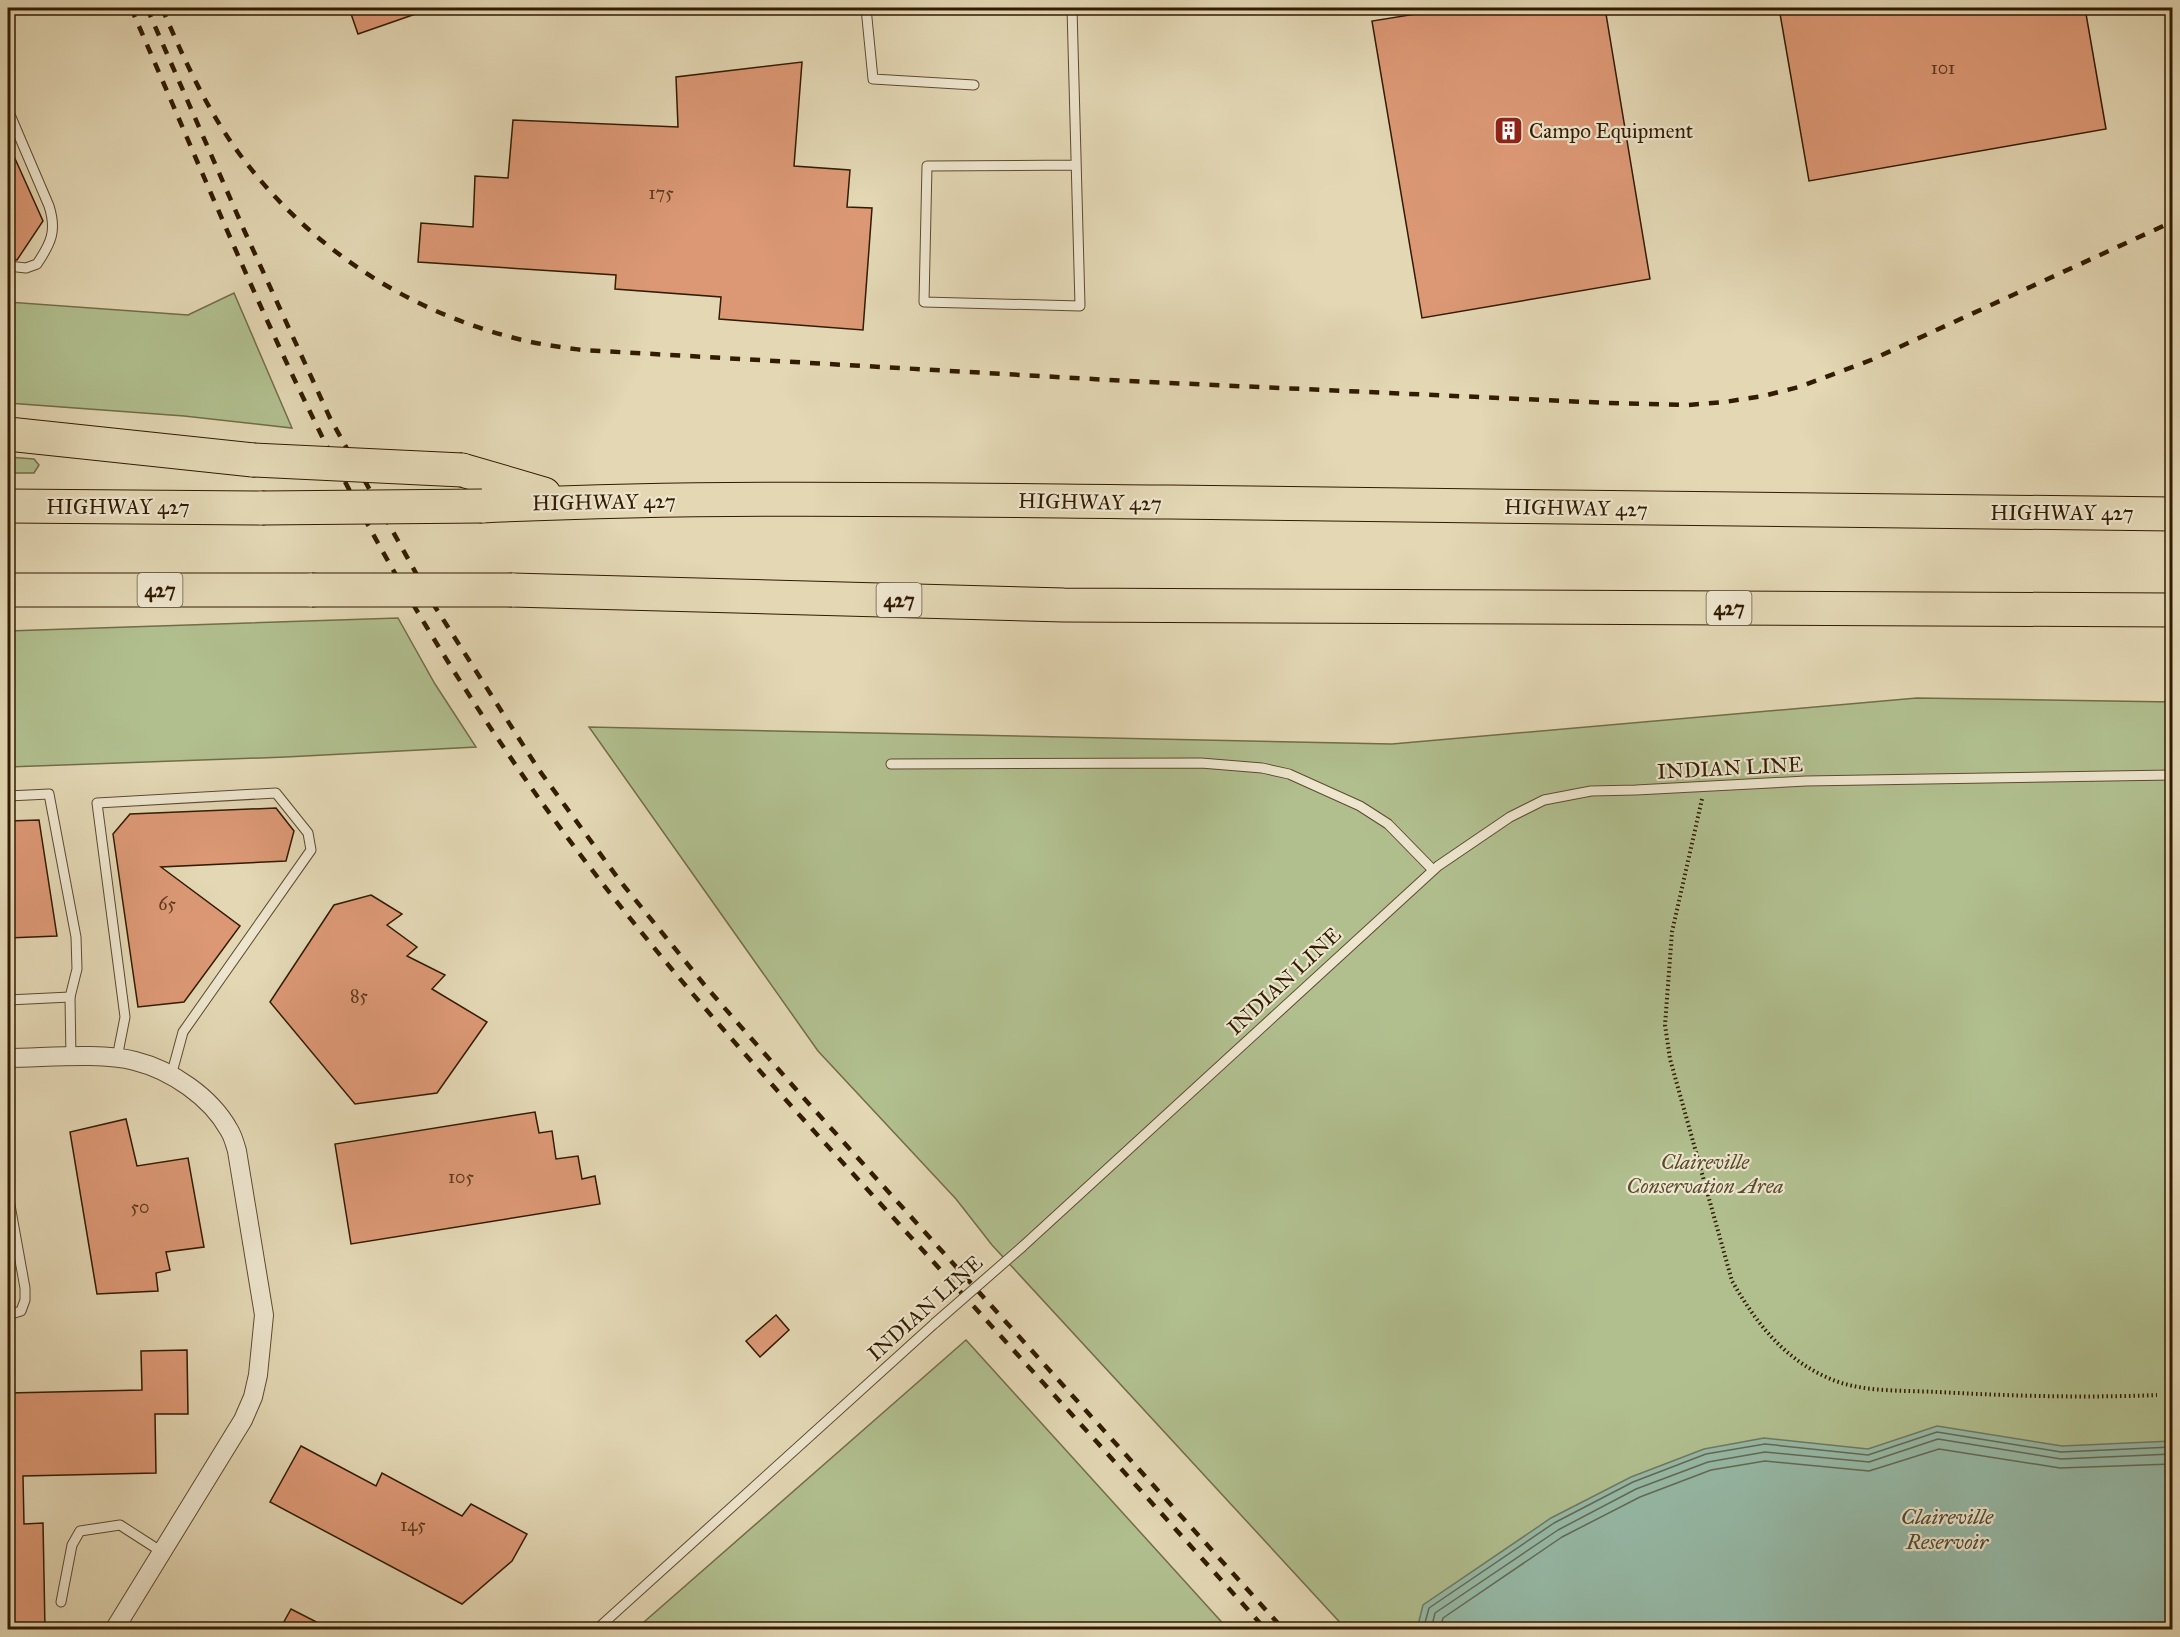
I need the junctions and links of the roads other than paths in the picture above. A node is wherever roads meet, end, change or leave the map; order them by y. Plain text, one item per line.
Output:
1 (866, 8) edge
2 (1072, 8) edge
3 (974, 85) dead end
4 (8, 110) edge
5 (1076, 165) junction
6 (8, 266) edge
7 (8, 434) edge
8 (572, 501) junction
9 (8, 506) edge
10 (2172, 514) edge
11 (8, 590) edge
12 (2172, 610) edge
13 (891, 764) dead end
14 (2172, 775) edge
15 (8, 796) edge
16 (1433, 870) junction
17 (70, 997) junction
18 (8, 1000) edge
19 (8, 1058) edge
20 (71, 1058) junction
21 (117, 1058) junction
22 (171, 1076) junction
23 (8, 1194) edge
24 (8, 1315) edge
25 (162, 1552) junction
26 (61, 1602) dead end
27 (114, 1629) edge
28 (596, 1629) edge

1 - 3 lane
2 - 5 lane
4 - 6 lane
5 - 5 lane
7 - 8 highway, bridge
8 - 9 highway, HIGHWAY 427, bridge
8 - 10 highway, HIGHWAY 427
11 - 12 highway, 427, bridge
13 - 16 lane
14 - 16 lane, INDIAN LINE
15 - 17 lane
16 - 28 lane, INDIAN LINE, bridge
17 - 18 lane
17 - 20 lane
19 - 20 street
20 - 21 street
21 - 22 street
21 - 22 lane
22 - 25 street
23 - 24 lane
25 - 26 lane
25 - 27 street

